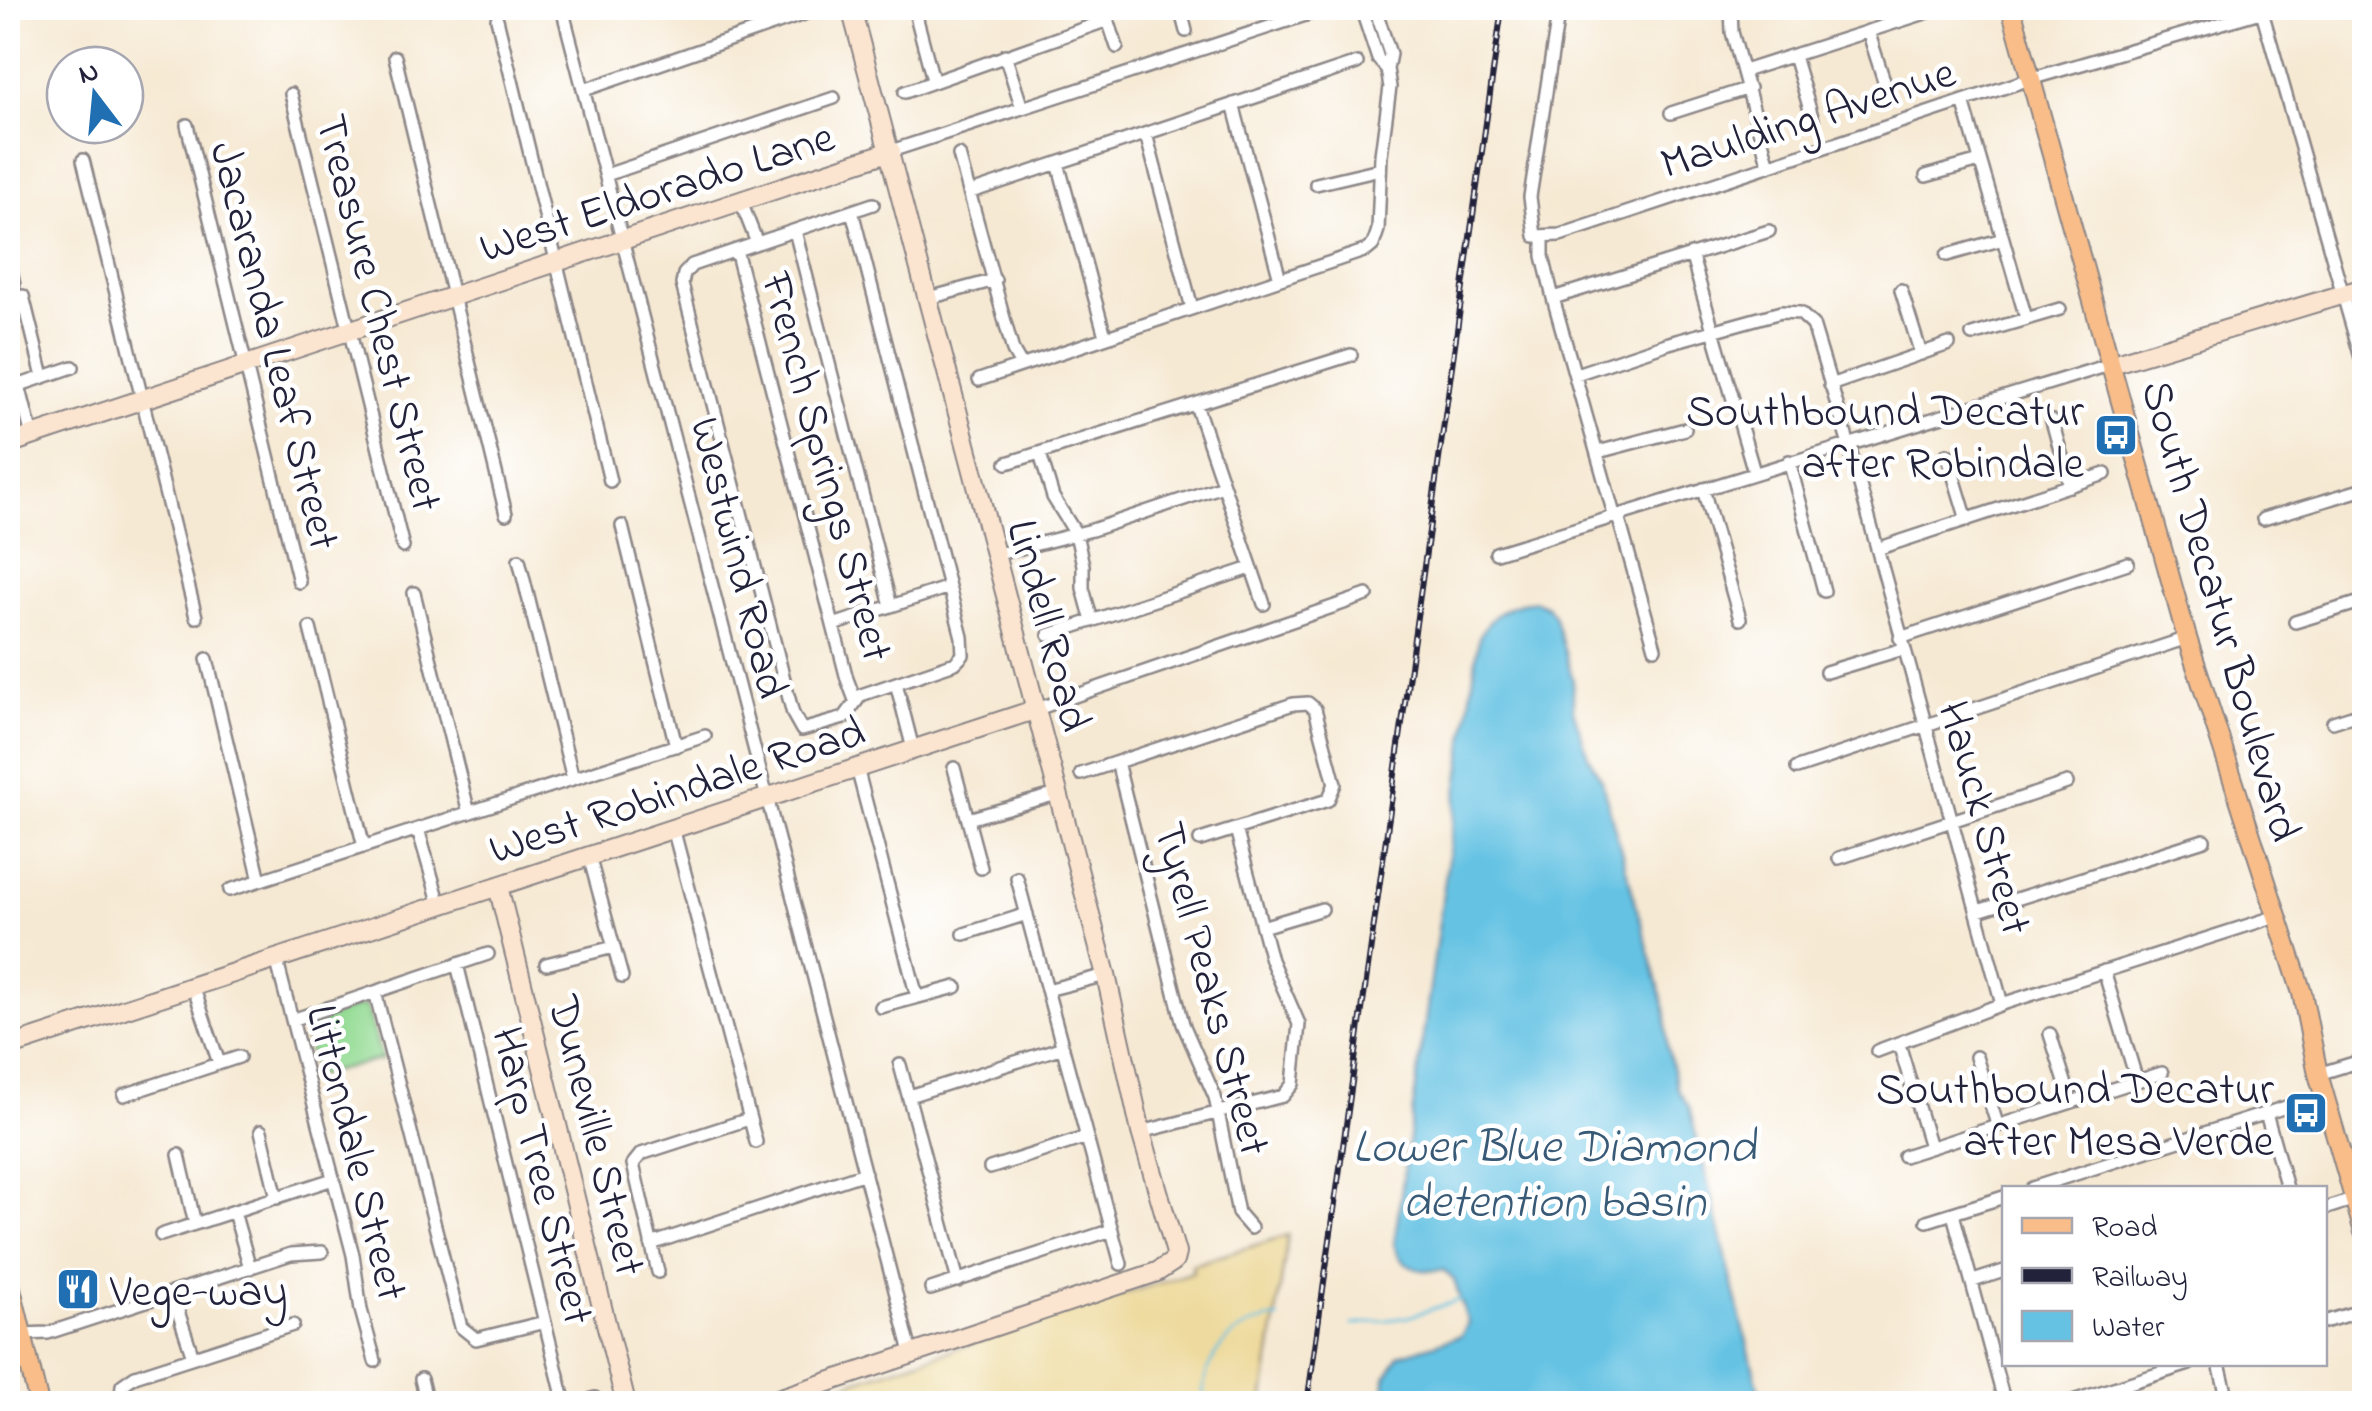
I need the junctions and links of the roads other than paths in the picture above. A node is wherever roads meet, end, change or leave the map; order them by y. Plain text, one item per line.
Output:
1 (562, 8) edge
2 (851, 8) edge
3 (914, 8) edge
4 (1180, 8) edge
5 (1327, 8) edge
6 (1361, 8) edge
7 (1376, 8) edge
8 (1559, 8) edge
9 (1730, 8) edge
10 (1941, 8) edge
11 (2011, 8) edge
12 (2265, 9) edge
13 (1918, 11) edge
14 (804, 14) dead end
15 (1106, 14) edge
16 (498, 19) dead end
17 (1186, 31) dead end
18 (1868, 31) junction
19 (1118, 47) dead end
20 (1006, 55) junction
21 (394, 56) dead end
22 (1794, 56) junction
23 (1357, 63) dead end
24 (1387, 69) junction
25 (1744, 71) junction
26 (2030, 79) junction
27 (933, 80) junction
28 (1749, 88) junction
29 (584, 90) junction
30 (1887, 90) dead end
31 (905, 92) dead end
32 (290, 94) dead end
33 (834, 98) dead end
34 (1963, 101) junction
35 (1233, 104) junction
36 (1022, 108) junction
37 (1671, 113) dead end
38 (1812, 120) dead end
39 (187, 126) dead end
40 (1146, 134) junction
41 (891, 152) junction
42 (959, 155) dead end
43 (83, 160) dead end
44 (1980, 160) junction
45 (1058, 163) junction
46 (1770, 166) junction
47 (1380, 169) junction
48 (606, 175) junction
49 (1926, 176) dead end
50 (1316, 184) dead end
51 (971, 192) junction
52 (741, 202) junction
53 (873, 204) dead end
54 (852, 211) junction
55 (794, 231) junction
56 (1769, 231) dead end
57 (1539, 236) junction
58 (2003, 238) junction
59 (623, 240) junction
60 (757, 243) junction
61 (736, 250) junction
62 (1691, 254) junction
63 (1947, 255) dead end
64 (8, 262) edge
65 (556, 262) junction
66 (1280, 279) junction
67 (995, 280) junction
68 (14, 285) dead end
69 (2364, 288) edge
70 (1901, 290) dead end
71 (2342, 295) junction
72 (453, 296) junction
73 (929, 298) junction
74 (1554, 298) junction
75 (8, 302) edge
76 (1192, 308) junction
77 (2060, 309) dead end
78 (2026, 318) junction
79 (350, 330) junction
80 (1714, 331) junction
81 (1972, 335) dead end
82 (1104, 336) junction
83 (1949, 344) dead end
84 (1920, 354) junction
85 (1351, 355) dead end
86 (246, 364) junction
87 (2112, 364) junction
88 (1020, 366) junction
89 (73, 367) dead end
90 (2364, 368) edge
91 (1576, 374) junction
92 (43, 377) junction
93 (979, 380) dead end
94 (1830, 385) junction
95 (13, 387) edge
96 (141, 399) junction
97 (1196, 404) junction
98 (2052, 421) dead end
99 (1684, 428) dead end
100 (32, 436) junction
101 (1848, 442) junction
102 (8, 444) edge
103 (1598, 452) junction
104 (1040, 454) junction
105 (1947, 454) dead end
106 (1789, 461) junction
107 (1007, 463) dead end
108 (1754, 472) junction
109 (2106, 474) dead end
110 (610, 481) dead end
111 (1223, 486) junction
112 (2070, 486) junction
113 (1703, 489) junction
114 (2364, 489) edge
115 (506, 514) dead end
116 (1616, 517) junction
117 (2263, 519) dead end
118 (1966, 520) junction
119 (622, 526) dead end
120 (1076, 534) junction
121 (404, 548) dead end
122 (1878, 549) junction
123 (1496, 553) dead end
124 (994, 555) junction
125 (518, 560) dead end
126 (2128, 563) dead end
127 (1251, 568) junction
128 (299, 582) dead end
129 (950, 587) junction
130 (1824, 591) dead end
131 (414, 593) dead end
132 (1367, 596) dead end
133 (2364, 601) edge
134 (1264, 604) dead end
135 (891, 606) junction
136 (196, 617) dead end
137 (1740, 620) dead end
138 (1092, 621) junction
139 (2295, 622) dead end
140 (833, 625) junction
141 (310, 628) dead end
142 (1049, 635) dead end
143 (2188, 638) junction
144 (1902, 644) junction
145 (1654, 648) dead end
146 (207, 659) dead end
147 (1826, 672) dead end
148 (896, 683) junction
149 (855, 700) junction
150 (1034, 710) junction
151 (2364, 712) edge
152 (2333, 722) dead end
153 (1927, 727) junction
154 (705, 736) dead end
155 (676, 746) junction
156 (914, 749) junction
157 (1118, 762) junction
158 (857, 768) junction
159 (954, 768) dead end
160 (1797, 768) dead end
161 (1081, 774) dead end
162 (573, 779) junction
163 (2067, 783) dead end
164 (1056, 794) junction
165 (767, 797) junction
166 (468, 813) junction
167 (968, 819) junction
168 (1952, 820) junction
169 (673, 828) junction
170 (1236, 829) junction
171 (418, 830) junction
172 (1200, 840) dead end
173 (2204, 840) dead end
174 (364, 846) junction
175 (589, 856) junction
176 (1839, 858) dead end
177 (980, 868) dead end
178 (1017, 878) dead end
179 (260, 880) junction
180 (498, 886) junction
181 (230, 890) dead end
182 (440, 905) junction
183 (1322, 909) dead end
184 (1978, 911) junction
185 (1027, 914) junction
186 (2277, 916) junction
187 (1262, 927) junction
188 (964, 934) dead end
189 (614, 947) junction
190 (488, 954) dead end
191 (276, 958) junction
192 (457, 964) junction
193 (546, 964) dead end
194 (2104, 971) junction
195 (1106, 975) junction
196 (622, 977) dead end
197 (193, 986) junction
198 (956, 987) dead end
199 (1047, 990) junction
200 (374, 992) junction
201 (917, 998) junction
202 (2002, 1004) junction
203 (881, 1007) dead end
204 (292, 1020) junction
205 (2050, 1034) dead end
206 (1899, 1044) junction
207 (8, 1046) edge
208 (1062, 1047) junction
209 (1877, 1051) dead end
210 (239, 1057) dead end
211 (1976, 1058) dead end
212 (2364, 1060) edge
213 (219, 1064) junction
214 (900, 1064) dead end
215 (2162, 1074) dead end
216 (2318, 1074) junction
217 (2137, 1081) junction
218 (124, 1095) dead end
219 (909, 1096) junction
220 (2071, 1101) junction
221 (2286, 1107) dead end
222 (1219, 1112) junction
223 (2266, 1114) junction
224 (749, 1119) junction
225 (1998, 1124) junction
226 (262, 1130) dead end
227 (1140, 1132) junction
228 (1087, 1137) junction
229 (756, 1142) dead end
230 (1930, 1147) junction
231 (179, 1155) dead end
232 (1904, 1156) dead end
233 (990, 1168) dead end
234 (865, 1173) junction
235 (333, 1179) junction
236 (2038, 1186) edge
237 (2287, 1186) edge
238 (277, 1198) junction
239 (2002, 1198) edge
240 (2355, 1199) junction
241 (2327, 1208) edge
242 (234, 1212) junction
243 (1953, 1214) junction
244 (1926, 1221) dead end
245 (195, 1224) junction
246 (1251, 1228) dead end
247 (1112, 1230) junction
248 (2364, 1232) edge
249 (161, 1235) dead end
250 (650, 1244) junction
251 (322, 1252) dead end
252 (1121, 1264) dead end
253 (250, 1268) junction
254 (658, 1272) dead end
255 (2002, 1272) edge
256 (8, 1276) edge
257 (958, 1280) junction
258 (1973, 1281) junction
259 (931, 1289) dead end
260 (172, 1293) junction
261 (2350, 1314) dead end
262 (2327, 1320) edge
263 (545, 1322) junction
264 (293, 1325) dead end
265 (22, 1334) junction
266 (2002, 1347) edge
267 (1991, 1350) junction
268 (912, 1356) junction
269 (193, 1358) junction
270 (375, 1361) dead end
271 (2183, 1366) edge
272 (2219, 1366) edge
273 (421, 1379) dead end
274 (596, 1398) dead end
275 (39, 1404) edge
276 (120, 1404) edge
277 (427, 1404) edge
278 (565, 1404) edge
279 (580, 1404) edge
280 (626, 1404) edge
281 (763, 1404) edge
282 (2005, 1404) edge
283 (2062, 1404) edge
284 (2229, 1404) edge

1 - 29 street, Westwind Road
2 - 41 street, Lindell Road
3 - 27 street
4 - 17 street
5 - 36 street, West Eldorado Lane
6 - 24 street
7 - 24 street
8 - 57 street
9 - 25 street
10 - 13 street
11 - 26 main road, South Decatur Boulevard
12 - 26 street, Maulding Avenue
12 - 71 street
13 - 18 street
14 - 29 street
15 - 19 street
15 - 20 street
16 - 65 street
18 - 22 street
18 - 30 street
20 - 27 street
20 - 36 street
21 - 72 street
22 - 25 street
22 - 38 street
23 - 35 street
24 - 47 street
25 - 28 street
26 - 34 street, Maulding Avenue
26 - 87 main road, South Decatur Boulevard
27 - 31 street
28 - 37 street
28 - 46 street
29 - 48 street, Westwind Road
32 - 79 street, Treasure Chest Street
33 - 48 street
34 - 44 street
34 - 46 street, Maulding Avenue
35 - 40 street
35 - 66 street
36 - 41 street, West Eldorado Lane
39 - 86 street, Jacaranda Leaf Street
40 - 45 street
40 - 76 street
41 - 52 street, West Eldorado Lane
41 - 73 street, Lindell Road
42 - 51 street
43 - 96 street
44 - 49 street
44 - 58 street
45 - 51 street
45 - 82 street
46 - 57 street, Maulding Avenue
47 - 50 street
47 - 66 street
48 - 59 street, Westwind Road
51 - 67 street
52 - 59 street, West Eldorado Lane
52 - 60 street, French Springs Street
53 - 54 street
54 - 55 street
54 - 129 street
55 - 60 street
55 - 135 street
56 - 62 street
57 - 74 street
58 - 63 street
58 - 78 street
59 - 65 street, West Eldorado Lane
59 - 165 street, Westwind Road
60 - 61 street
61 - 140 street, French Springs Street
61 - 149 street
62 - 74 street
62 - 80 street
64 - 68 street
65 - 72 street, West Eldorado Lane
65 - 110 street
66 - 76 street
67 - 73 street
67 - 88 street
69 - 71 street
70 - 84 street
71 - 87 street
71 - 90 street
72 - 79 street, West Eldorado Lane
72 - 115 street
73 - 124 street, Lindell Road
74 - 91 street
75 - 92 street
76 - 82 street
77 - 78 street
78 - 81 street
79 - 86 street, West Eldorado Lane
79 - 121 street, Treasure Chest Street
80 - 91 street
80 - 94 street, Hauck Street
80 - 108 street
82 - 88 street
83 - 84 street
84 - 94 street
85 - 97 street
86 - 96 street, West Eldorado Lane
86 - 128 street, Jacaranda Leaf Street
87 - 101 street
87 - 143 main road, South Decatur Boulevard
88 - 93 street
89 - 92 street
91 - 103 street
92 - 95 street
94 - 101 street, Hauck Street
95 - 100 street
96 - 100 street, West Eldorado Lane
96 - 136 street
97 - 104 street
97 - 111 street
98 - 112 street
99 - 103 street
100 - 102 street, West Eldorado Lane
101 - 106 street
101 - 122 street, Hauck Street
103 - 116 street
104 - 107 street
104 - 120 street
105 - 118 street
106 - 108 street
106 - 130 street
108 - 113 street
109 - 112 street
111 - 120 street
111 - 127 street
112 - 118 street
113 - 116 street
113 - 137 street
114 - 117 street
116 - 123 street
116 - 145 street
118 - 122 street
119 - 155 street
120 - 124 street
120 - 138 street
122 - 144 street, Hauck Street
124 - 150 street, Lindell Road
125 - 162 street
126 - 144 street
127 - 134 street
127 - 138 street
129 - 135 street
129 - 148 street
131 - 166 street
132 - 150 street, West Robindale Road
133 - 139 street
135 - 140 street
138 - 142 street
140 - 149 street, French Springs Street
141 - 174 street
143 - 153 street
143 - 186 main road, South Decatur Boulevard
144 - 147 street, Hauck Street
144 - 153 street, Hauck Street
146 - 179 street
148 - 149 street
148 - 156 street
150 - 156 street, West Robindale Road
150 - 164 street, Lindell Road
151 - 152 street
153 - 160 street
153 - 168 street, Hauck Street
154 - 155 street
155 - 162 street
156 - 158 street, West Robindale Road
157 - 161 street
157 - 170 street
157 - 222 street, Tyrell Peaks Street
158 - 165 street, West Robindale Road
158 - 201 street
159 - 167 street
162 - 166 street
163 - 168 street
164 - 167 street
164 - 195 street, Lindell Road
165 - 169 street, West Robindale Road
165 - 234 street, Westwind Road
166 - 171 street
167 - 177 street
168 - 176 street
168 - 184 street, Hauck Street
169 - 175 street, West Robindale Road
169 - 224 street
170 - 172 street
170 - 187 street
171 - 174 street
171 - 182 street
173 - 184 street
174 - 179 street
175 - 180 street, West Robindale Road
175 - 189 street
178 - 185 street
179 - 181 street
180 - 182 street, West Robindale Road
180 - 280 street, Duneville Street
182 - 191 street, West Robindale Road
183 - 187 street
184 - 202 street, Hauck Street
185 - 188 street
185 - 199 street
186 - 194 street
186 - 216 main road, South Decatur Boulevard
187 - 222 street
189 - 193 street
189 - 196 street
190 - 192 street
191 - 197 street, West Robindale Road
191 - 204 street, Littondale Street
192 - 200 street
192 - 263 street, Harp Tree Street
194 - 202 street
194 - 217 street
195 - 199 street
195 - 227 street, Lindell Road
197 - 207 street, West Robindale Road
197 - 213 street
198 - 201 street
199 - 208 street
200 - 204 street
200 - 263 street
201 - 203 street
202 - 206 street
204 - 235 street, Littondale Street
205 - 220 street
206 - 209 street
206 - 230 street
208 - 219 street
208 - 228 street
210 - 213 street
211 - 225 street
212 - 216 street
213 - 218 street
214 - 219 street
215 - 217 street
216 - 240 main road, South Decatur Boulevard
217 - 220 street
219 - 257 street
220 - 225 street
221 - 223 street
222 - 227 street
222 - 246 street, Tyrell Peaks Street
223 - 236 street
223 - 237 street
224 - 229 street
224 - 250 street
225 - 230 street
226 - 238 street
227 - 268 street, Lindell Road
228 - 233 street
228 - 247 street
230 - 232 street
231 - 245 street
234 - 250 street
234 - 268 street, Westwind Road
235 - 238 street
235 - 270 street, Littondale Street
238 - 242 street
239 - 243 street
240 - 241 street
240 - 248 main road, South Decatur Boulevard
242 - 245 street
242 - 253 street
243 - 244 street
243 - 258 street
245 - 249 street
247 - 252 street
247 - 257 street
250 - 254 street
251 - 253 street
253 - 260 street
255 - 258 street
256 - 265 main road
257 - 259 street
258 - 267 street
260 - 265 street
260 - 269 street
261 - 262 street
263 - 278 street, Harp Tree Street
264 - 269 street
265 - 275 main road
266 - 267 street
267 - 282 street
268 - 281 street
269 - 276 street
271 - 283 street
272 - 284 street
273 - 277 street
274 - 279 street

